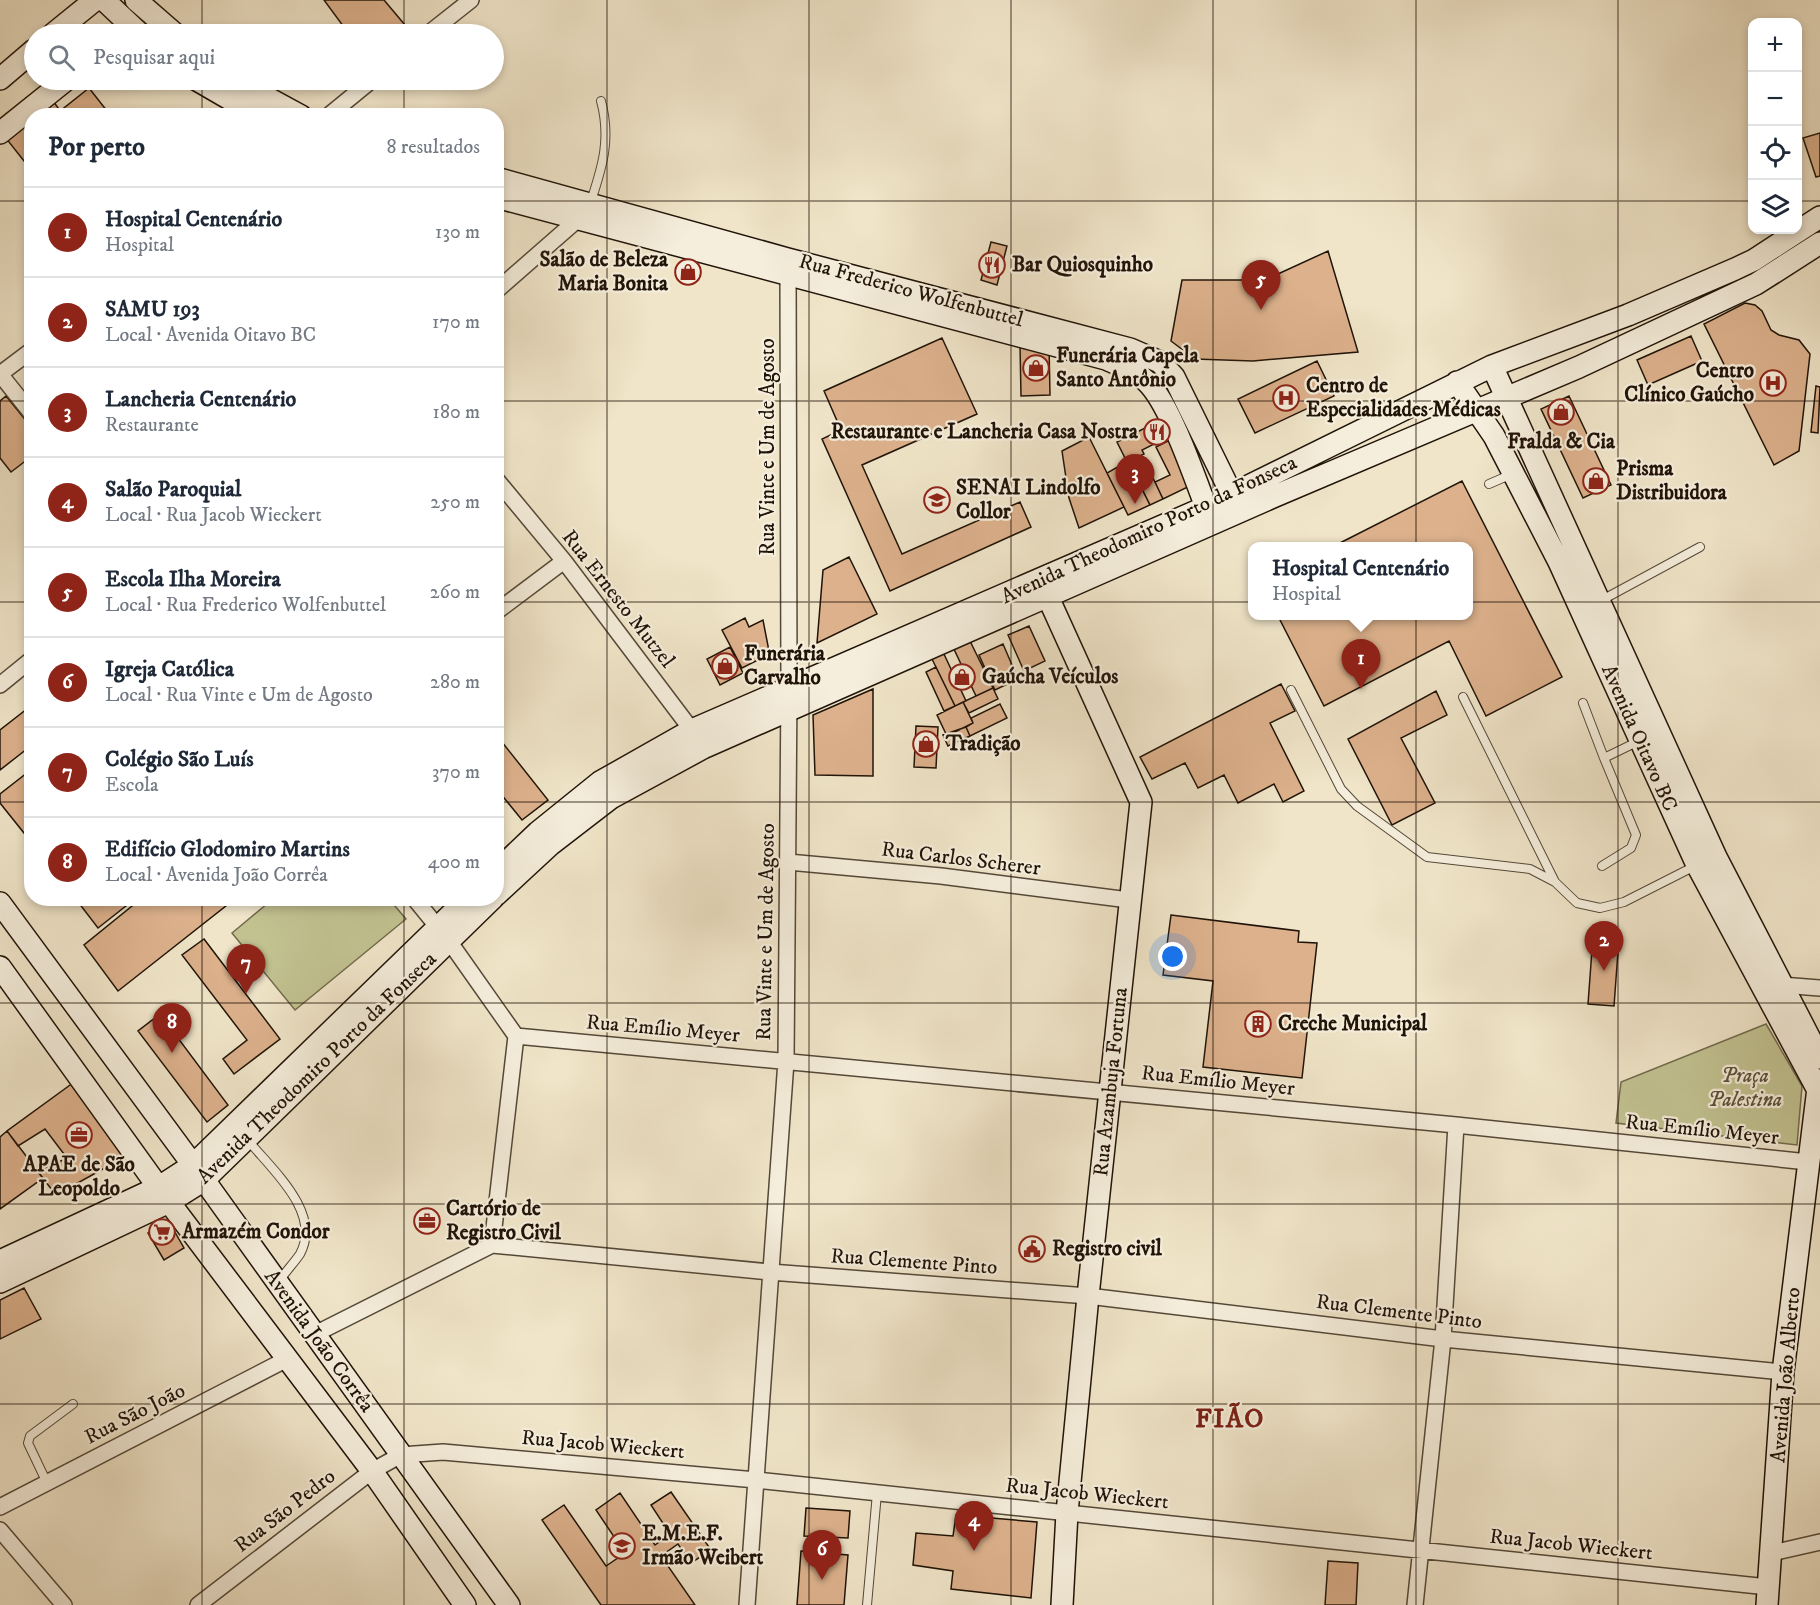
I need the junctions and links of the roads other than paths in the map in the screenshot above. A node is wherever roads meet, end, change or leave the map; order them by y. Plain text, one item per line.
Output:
1 (95, 0) edge
2 (104, 0) edge
3 (471, 0) edge
4 (142, 6) edge
5 (65, 24) edge
6 (124, 24) edge
7 (134, 24) edge
8 (163, 24) edge
9 (441, 24) edge
10 (24, 59) edge
11 (0, 79) edge
12 (54, 90) edge
13 (214, 90) edge
14 (253, 90) edge
15 (360, 90) edge
16 (601, 101) dead end
17 (31, 108) edge
18 (245, 108) edge
19 (286, 108) edge
20 (338, 108) edge
21 (24, 114) edge
22 (0, 133) edge
23 (504, 181) edge
24 (504, 198) edge
25 (585, 212) junction
26 (1818, 230) edge
27 (789, 268) junction
28 (1755, 272) junction
29 (504, 284) edge
30 (1688, 289) junction
31 (1698, 313) junction
32 (1628, 315) junction
33 (981, 318) junction
34 (1640, 339) junction
35 (24, 356) edge
36 (1492, 366) junction
37 (0, 374) edge
38 (1457, 382) junction
39 (1506, 396) junction
40 (24, 404) edge
41 (1475, 409) junction
42 (1348, 436) junction
43 (1358, 460) junction
44 (1512, 474) junction
45 (1490, 484) dead end
46 (504, 489) edge
47 (1236, 503) junction
48 (1209, 515) junction
49 (1700, 547) dead end
50 (564, 561) junction
51 (1044, 588) junction
52 (504, 606) edge
53 (1591, 606) junction
54 (24, 666) edge
55 (0, 685) edge
56 (1291, 690) dead end
57 (1463, 697) dead end
58 (789, 699) junction
59 (1583, 704) dead end
60 (1650, 736) junction
61 (698, 739) junction
62 (1604, 758) junction
63 (544, 839) junction
64 (1706, 861) junction
65 (788, 862) junction
66 (504, 866) edge
67 (1602, 866) dead end
68 (1555, 882) junction
69 (504, 886) edge
70 (1129, 900) junction
71 (0, 903) edge
72 (420, 906) edge
73 (462, 906) edge
74 (482, 906) edge
75 (1743, 931) junction
76 (443, 934) junction
77 (0, 967) edge
78 (1781, 985) junction
79 (1820, 988) edge
80 (516, 1036) junction
81 (1820, 1058) edge
82 (786, 1061) junction
83 (299, 1075) junction
84 (1819, 1087) edge
85 (1111, 1092) junction
86 (1456, 1125) junction
87 (247, 1138) junction
88 (1808, 1162) junction
89 (198, 1172) junction
90 (164, 1195) junction
91 (492, 1245) junction
92 (0, 1261) edge
93 (771, 1272) junction
94 (0, 1282) edge
95 (277, 1283) junction
96 (1088, 1296) junction
97 (313, 1335) junction
98 (1443, 1340) junction
99 (289, 1358) junction
100 (1783, 1372) junction
101 (73, 1404) dead end
102 (386, 1463) junction
103 (756, 1480) junction
104 (47, 1483) junction
105 (877, 1493) junction
106 (0, 1507) edge
107 (1067, 1513) junction
108 (0, 1530) edge
109 (1820, 1542) edge
110 (1419, 1549) junction
111 (1772, 1553) junction
112 (1768, 1596) edge
113 (64, 1605) edge
114 (198, 1605) edge
115 (465, 1605) edge
116 (509, 1605) edge
117 (747, 1605) edge
118 (867, 1605) edge
119 (1062, 1605) edge
120 (1414, 1605) edge

1 - 5 street
2 - 6 street
3 - 9 street
4 - 7 street
4 - 8 street
10 - 11 street
12 - 17 street
13 - 18 street
14 - 19 street
15 - 20 street
16 - 25 lane
21 - 22 street
23 - 25 street, Rua Frederico Wolfenbuttel
24 - 25 street, Rua Frederico Wolfenbuttel
25 - 27 street, Rua Frederico Wolfenbuttel
25 - 29 street
26 - 28 street, Avenida Theodomiro Porto da Fonseca
27 - 33 street, Rua Frederico Wolfenbuttel
27 - 58 street, Rua Vinte e Um de Agosto
28 - 30 street, Avenida Theodomiro Porto da Fonseca
28 - 31 street, Avenida Theodomiro Porto da Fonseca
30 - 31 street
30 - 32 street, Avenida Theodomiro Porto da Fonseca
31 - 34 street, Avenida Theodomiro Porto da Fonseca
32 - 34 street
32 - 36 street, Avenida Theodomiro Porto da Fonseca
33 - 47 street, Rua Frederico Wolfenbuttel
33 - 48 street, Rua Frederico Wolfenbuttel
34 - 39 street, Avenida Theodomiro Porto da Fonseca
35 - 37 street
36 - 38 street, Avenida Theodomiro Porto da Fonseca
36 - 39 street, Avenida Oitavo BC
37 - 40 street
38 - 41 street, Avenida Oitavo BC
38 - 42 street, Avenida Theodomiro Porto da Fonseca
39 - 41 street, Avenida Theodomiro Porto da Fonseca
39 - 53 street, Avenida Oitavo BC
41 - 43 street, Avenida Theodomiro Porto da Fonseca
41 - 44 street, Avenida Oitavo BC
42 - 43 street
42 - 47 street, Avenida Theodomiro Porto da Fonseca
43 - 47 street, Avenida Theodomiro Porto da Fonseca
44 - 45 lane
44 - 53 street, Avenida Oitavo BC
46 - 50 street, Rua Ernesto Mutzel
47 - 48 street, Avenida Theodomiro Porto da Fonseca
48 - 51 street, Avenida Theodomiro Porto da Fonseca
49 - 53 lane
50 - 52 street
50 - 61 street, Rua Ernesto Mutzel
51 - 58 street, Avenida Theodomiro Porto da Fonseca
51 - 70 street, Rua Azambuja Fortuna
53 - 60 street, Avenida Oitavo BC
54 - 55 street
56 - 68 lane
57 - 68 lane
58 - 61 street, Avenida Theodomiro Porto da Fonseca
58 - 65 street, Rua Vinte e Um de Agosto
59 - 62 lane
60 - 62 lane
60 - 64 street, Avenida Oitavo BC
61 - 63 street, Avenida Theodomiro Porto da Fonseca
62 - 67 lane
63 - 66 street, Avenida Theodomiro Porto da Fonseca
63 - 69 street, Avenida Theodomiro Porto da Fonseca
64 - 68 lane
64 - 75 street, Avenida Oitavo BC
65 - 70 street, Rua Carlos Scherer
65 - 82 street, Rua Vinte e Um de Agosto
70 - 85 street, Rua Azambuja Fortuna
71 - 89 street, Avenida João Corrêa
72 - 76 street
73 - 76 street, Avenida Theodomiro Porto da Fonseca
74 - 76 street, Avenida Theodomiro Porto da Fonseca
75 - 78 street, Avenida Oitavo BC
75 - 84 street, Avenida Oitavo BC
76 - 80 street
76 - 83 street, Avenida Theodomiro Porto da Fonseca
77 - 90 street, Avenida João Corrêa
78 - 79 street
78 - 81 street, Avenida Oitavo BC
80 - 82 street, Rua Emílio Meyer
80 - 91 street
82 - 85 street, Rua Emílio Meyer
82 - 93 street, Rua Vinte e Um de Agosto
83 - 87 street, Avenida Theodomiro Porto da Fonseca
83 - 89 street, Avenida Theodomiro Porto da Fonseca
84 - 88 street, Avenida João Alberto
85 - 86 street, Rua Emílio Meyer
85 - 96 street, Rua Azambuja Fortuna
86 - 88 street, Rua Emílio Meyer
86 - 98 street
87 - 89 street, Avenida Theodomiro Porto da Fonseca
87 - 95 lane
88 - 100 street, Avenida João Alberto
89 - 90 street, Avenida Theodomiro Porto da Fonseca
89 - 95 street, Avenida João Corrêa
90 - 92 street, Avenida Theodomiro Porto da Fonseca
90 - 94 street, Avenida Theodomiro Porto da Fonseca
90 - 99 street, Avenida João Corrêa
91 - 93 street, Rua Clemente Pinto
91 - 97 street
93 - 96 street, Rua Clemente Pinto
93 - 103 street, Rua Vinte e Um de Agosto
95 - 97 street, Avenida João Corrêa
96 - 98 street, Rua Clemente Pinto
96 - 107 street, Rua Azambuja Fortuna
97 - 102 street, Avenida João Corrêa
98 - 100 street, Rua Clemente Pinto
98 - 110 street
99 - 102 street, Avenida João Corrêa
99 - 104 street, Rua São João
100 - 111 street, Avenida João Alberto
101 - 104 lane
102 - 103 street, Rua Jacob Wieckert
102 - 114 street, Rua São Pedro
102 - 115 street, Avenida João Corrêa
102 - 116 street, Avenida João Corrêa
103 - 105 street, Rua Jacob Wieckert
103 - 117 street, Rua Vinte e Um de Agosto
104 - 106 street, Rua São João
105 - 107 street, Rua Jacob Wieckert
105 - 118 lane
107 - 110 street, Rua Jacob Wieckert
107 - 119 street, Rua Azambuja Fortuna
108 - 113 street
109 - 111 street
110 - 112 street, Rua Jacob Wieckert
110 - 120 street
111 - 112 street, Avenida João Alberto

